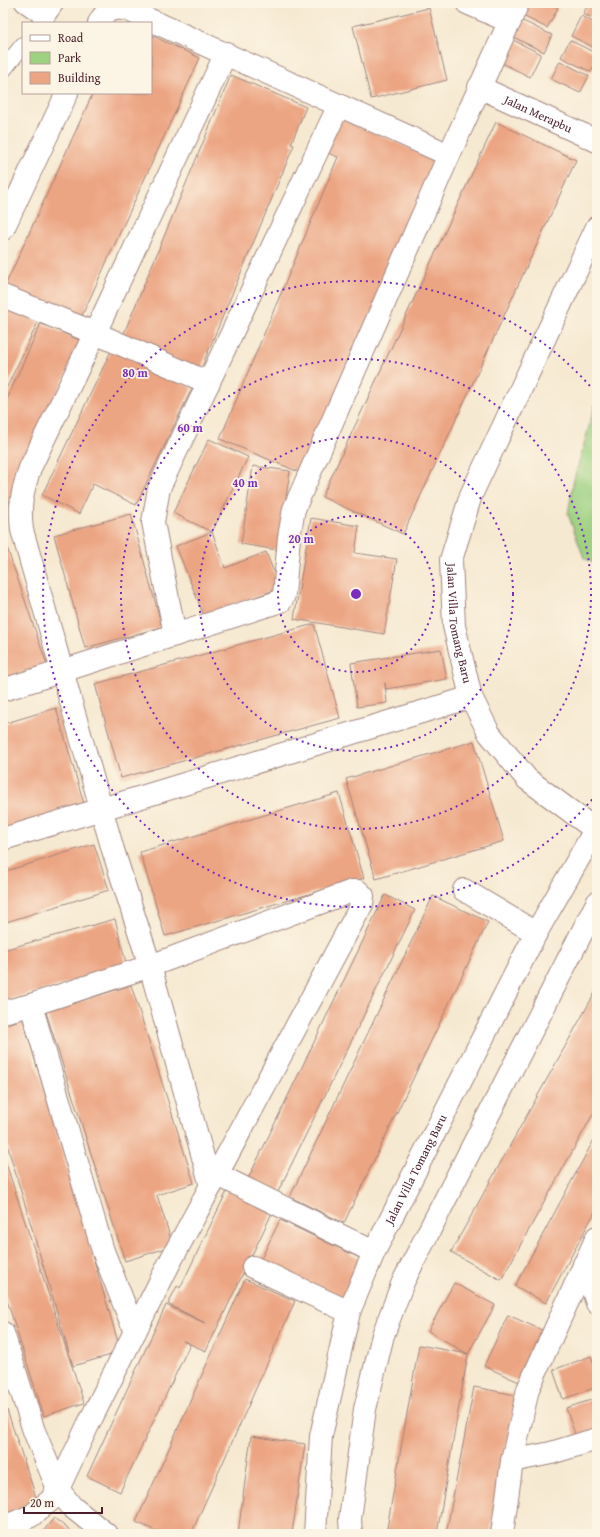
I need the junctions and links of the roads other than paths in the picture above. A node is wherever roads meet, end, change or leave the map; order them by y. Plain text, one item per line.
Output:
1 (23, 3) edge
2 (56, 3) edge
3 (467, 3) edge
4 (514, 13) edge
5 (44, 21) edge
6 (100, 22) edge
7 (22, 46) edge
8 (226, 53) junction
9 (3, 70) edge
10 (479, 87) junction
11 (67, 94) edge
12 (339, 105) junction
13 (597, 141) edge
14 (448, 155) junction
15 (3, 229) edge
16 (596, 232) edge
17 (3, 296) edge
18 (95, 333) junction
19 (209, 383) junction
20 (175, 635) junction
21 (61, 671) junction
22 (3, 690) edge
23 (471, 697) junction
24 (102, 809) junction
25 (596, 831) edge
26 (3, 839) edge
27 (464, 890) dead end
28 (597, 903) edge
29 (536, 934) junction
30 (150, 966) junction
31 (31, 1005) junction
32 (3, 1012) edge
33 (213, 1180) junction
34 (597, 1237) edge
35 (374, 1252) junction
36 (590, 1262) edge
37 (252, 1267) dead end
38 (597, 1303) edge
39 (349, 1312) junction
40 (3, 1332) edge
41 (135, 1332) junction
42 (11, 1390) edge
43 (597, 1439) edge
44 (512, 1461) junction
45 (58, 1488) junction
46 (3, 1527) edge
47 (106, 1534) edge
48 (315, 1534) edge
49 (351, 1534) edge
50 (502, 1534) edge

1 - 5 lane
2 - 5 lane
3 - 4 street
4 - 10 street
6 - 8 street
7 - 9 lane
8 - 12 street
8 - 18 street
10 - 13 street, Jalan Merapbu
10 - 14 street
11 - 15 street
12 - 14 street
12 - 19 street
14 - 20 street
16 - 23 street, Jalan Villa Tomang Baru
17 - 18 street
18 - 19 street
18 - 21 street
19 - 20 street
20 - 21 street
21 - 22 street
21 - 24 street
23 - 24 street
23 - 25 street, Jalan Villa Tomang Baru
24 - 26 street
24 - 30 street
25 - 29 street, Jalan Villa Tomang Baru
27 - 29 street
28 - 49 street
29 - 35 street, Jalan Villa Tomang Baru
30 - 31 street
30 - 33 street
30 - 33 street
31 - 32 street
31 - 41 street
33 - 35 street
33 - 41 street
34 - 36 street
35 - 39 street, Jalan Villa Tomang Baru
36 - 38 street
36 - 44 street
37 - 39 street
39 - 48 street, Jalan Villa Tomang Baru
40 - 42 street
41 - 45 street
42 - 45 street
43 - 44 street
44 - 50 street
45 - 46 street
45 - 47 street

